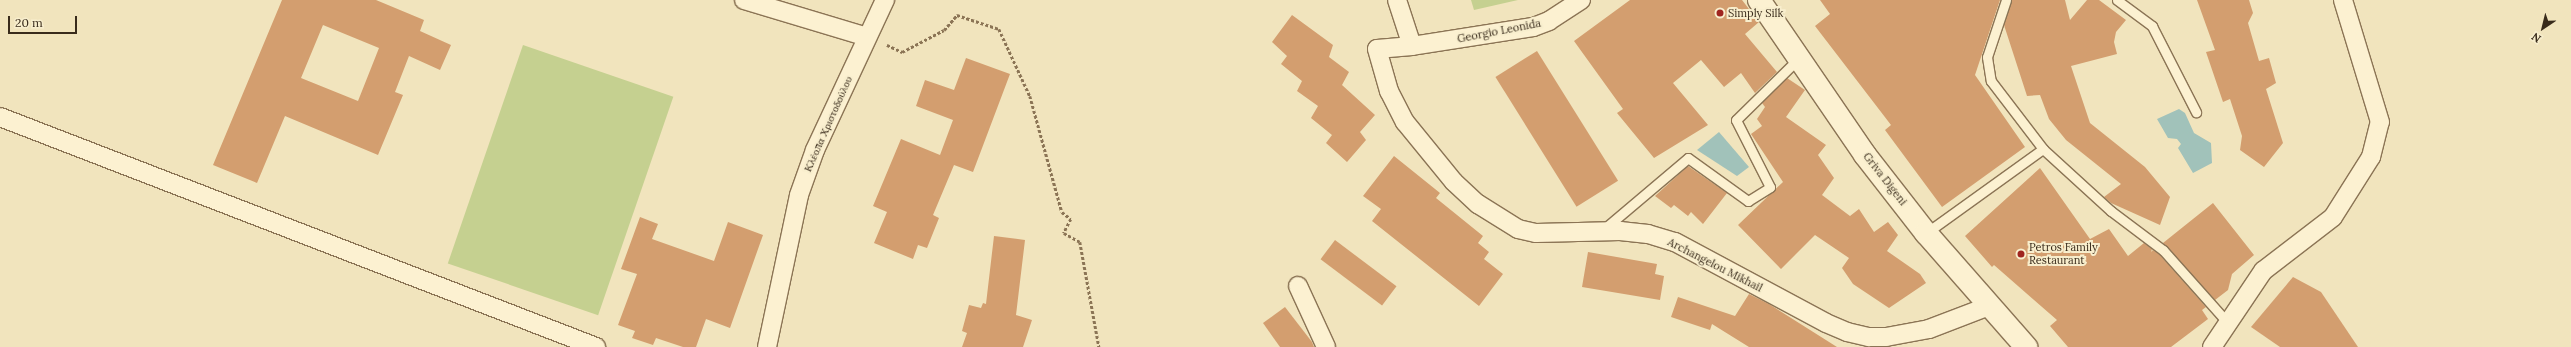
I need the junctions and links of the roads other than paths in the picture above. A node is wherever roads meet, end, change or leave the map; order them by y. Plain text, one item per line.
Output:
1 (744, 0) edge
2 (885, 0) edge
3 (1397, 0) edge
4 (1581, 0) edge
5 (1759, 0) edge
6 (2006, 0) edge
7 (2117, 0) edge
8 (2343, 0) edge
9 (867, 37) junction
10 (1412, 46) junction
11 (1378, 49) joint
12 (1798, 59) junction
13 (2196, 112) dead end
14 (0, 117) edge
15 (2043, 149) junction
16 (1601, 232) junction
17 (1926, 233) junction
18 (1298, 286) dead end
19 (1989, 306) junction
20 (2228, 323) junction
21 (596, 347) edge
22 (767, 347) edge
23 (1326, 347) edge
24 (2026, 347) edge
25 (2212, 347) edge

1 - 9 street
2 - 9 street, Κλέοπα Χριστοδούλου
3 - 10 street
4 - 10 street, Georgio Leonida
5 - 12 main road, Griva Digeni
6 - 15 lane
7 - 13 lane
8 - 20 street
9 - 22 street, Κλέοπα Χριστοδούλου
10 - 11 street, Georgio Leonida
11 - 16 street, Archangelou Mikhail
12 - 16 lane
12 - 17 main road, Griva Digeni
14 - 21 street
15 - 17 lane
15 - 20 lane
16 - 19 street, Archangelou Mikhail
17 - 19 main road, Griva Digeni
18 - 23 street
19 - 24 main road, Griva Digeni
20 - 25 street

